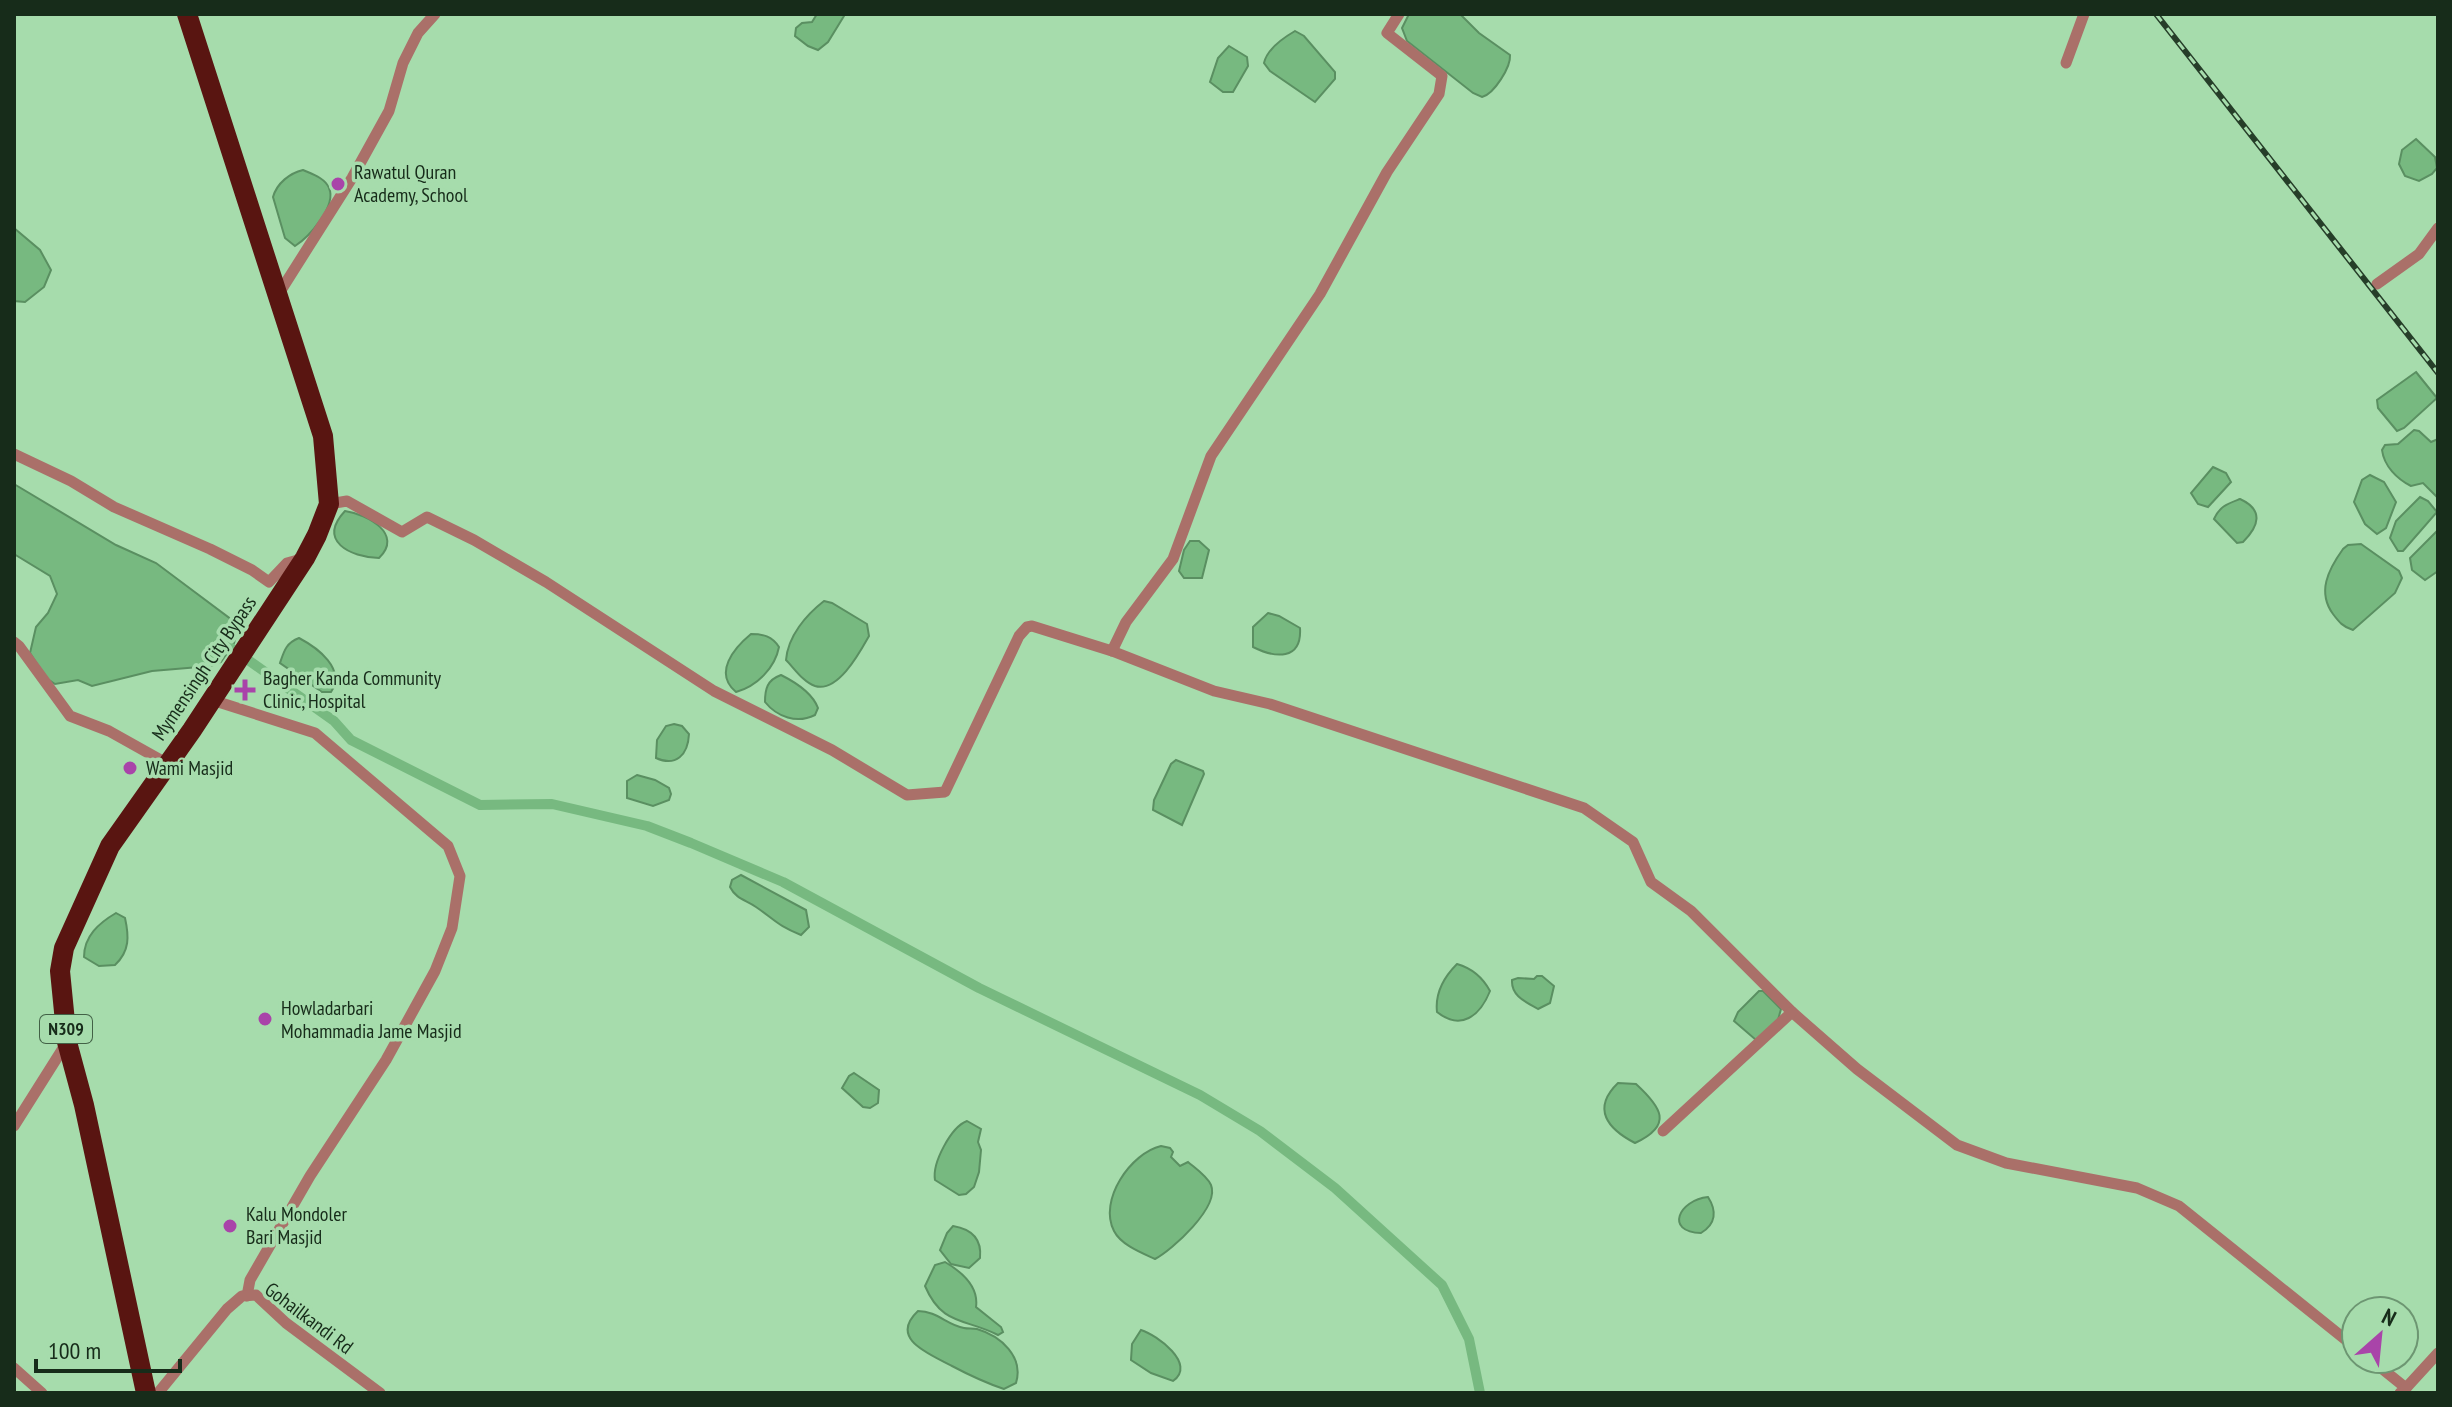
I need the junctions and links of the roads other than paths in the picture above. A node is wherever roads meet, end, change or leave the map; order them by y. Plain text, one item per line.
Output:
1 (187, 14) edge
2 (435, 14) edge
3 (1399, 14) edge
4 (2084, 14) edge
5 (2066, 63) dead end
6 (2438, 228) edge
7 (2377, 284) dead end
8 (278, 296) junction
9 (14, 454) edge
10 (329, 504) junction
11 (305, 558) junction
12 (14, 642) edge
13 (1112, 651) junction
14 (212, 700) junction
15 (168, 764) junction
16 (1792, 1012) junction
17 (67, 1042) junction
18 (14, 1126) edge
19 (1663, 1131) dead end
20 (247, 1296) junction
21 (2340, 1335) edge
22 (2438, 1353) edge
23 (14, 1368) edge
24 (2387, 1375) edge
25 (2403, 1390) edge
26 (42, 1393) edge
27 (146, 1393) edge
28 (158, 1393) edge
29 (380, 1393) edge

1 - 8 highway, Mymensingh City Bypass
2 - 8 street
3 - 13 street
4 - 5 street
6 - 7 street
8 - 10 highway, Mymensingh City Bypass
9 - 11 street
10 - 11 highway, Mymensingh City Bypass
10 - 13 street
11 - 14 highway, Mymensingh City Bypass
12 - 15 street
13 - 16 street
14 - 15 highway, Mymensingh City Bypass / N309
14 - 20 street
15 - 17 highway, Mymensingh City Bypass / N309
16 - 19 street
16 - 21 street
17 - 18 street
17 - 27 highway, Mymensingh City Bypass / N309
20 - 28 street, Gohailkandi Rd
20 - 29 street, Gohailkandi Rd
22 - 25 street
23 - 26 street
24 - 25 street

